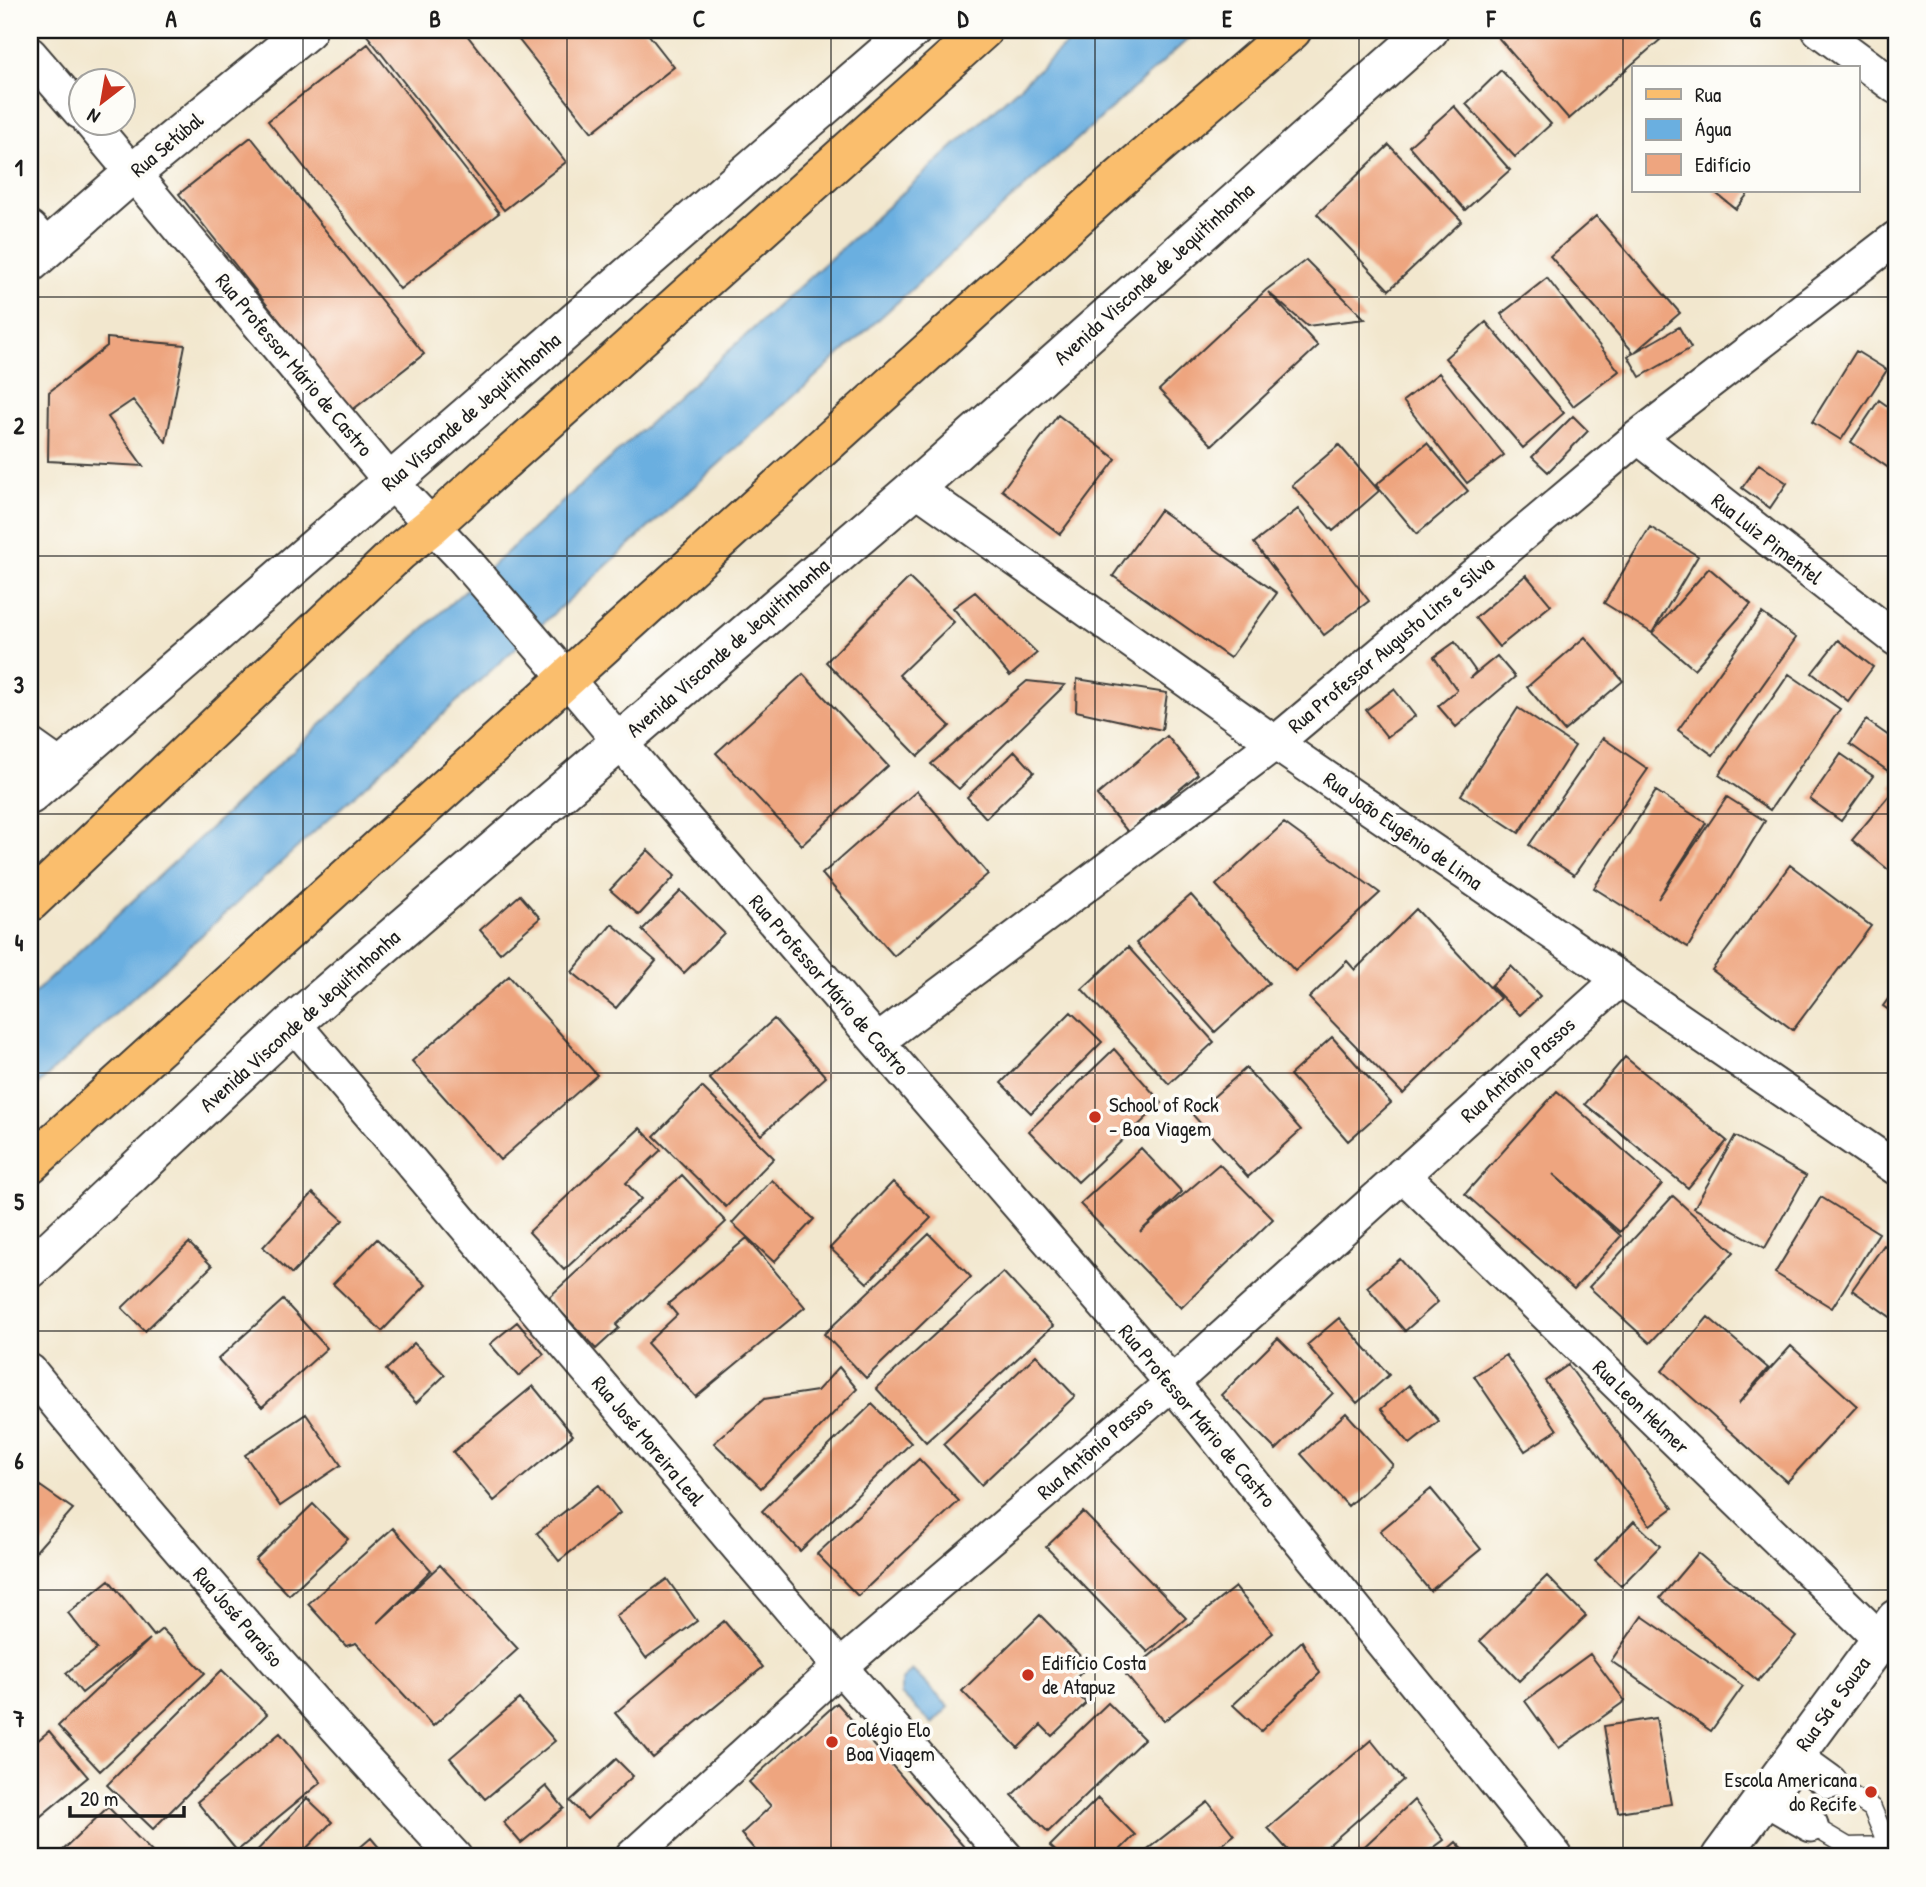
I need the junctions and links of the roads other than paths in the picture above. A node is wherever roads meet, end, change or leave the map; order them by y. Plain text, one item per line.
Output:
1 (307, 30) edge
2 (912, 30) edge
3 (983, 30) edge
4 (1292, 30) edge
5 (1429, 30) edge
6 (1819, 30) edge
7 (30, 54) edge
8 (1896, 87) edge
9 (66, 96) edge
10 (102, 136) edge
11 (134, 172) junction
12 (1896, 238) edge
13 (35, 246) edge
14 (1637, 438) junction
15 (391, 482) junction
16 (915, 488) junction
17 (430, 526) junction
18 (1896, 639) edge
19 (567, 680) junction
20 (620, 741) junction
21 (1275, 743) junction
22 (30, 745) edge
23 (61, 767) junction
24 (30, 795) edge
25 (30, 902) edge
26 (1619, 980) junction
27 (293, 1023) junction
28 (878, 1041) junction
29 (30, 1164) edge
30 (1896, 1168) edge
31 (1402, 1174) junction
32 (30, 1269) edge
33 (30, 1371) edge
34 (1172, 1382) junction
35 (1888, 1629) edge
36 (840, 1667) junction
37 (1794, 1756) junction
38 (1830, 1782) joint
39 (1764, 1798) junction
40 (1811, 1825) joint
41 (1889, 1852) edge
42 (455, 1857) edge
43 (632, 1857) edge
44 (1006, 1857) edge
45 (1556, 1857) edge
46 (1721, 1857) edge

1 - 11 street, Rua Setúbal
2 - 15 street, Rua Visconde de Jequitinhonha
3 - 17 main road
4 - 19 main road
5 - 16 street, Avenida Visconde de Jequitinhonha
6 - 8 street
7 - 9 street
10 - 11 street, Rua Professor Mário de Castro
11 - 13 street, Rua Setúbal
11 - 15 street, Rua Professor Mário de Castro
12 - 14 street, Rua Professor Augusto Lins e Silva
14 - 18 street, Rua Luiz Pimentel
14 - 21 street, Rua Professor Augusto Lins e Silva
15 - 17 street, Rua Professor Mário de Castro
15 - 23 street, Rua Visconde de Jequitinhonha
16 - 20 street, Avenida Visconde de Jequitinhonha
16 - 21 street, Rua João Eugênio de Lima
17 - 19 street, Rua Professor Mário de Castro
17 - 25 main road
19 - 20 street, Rua Professor Mário de Castro
19 - 29 main road
20 - 27 street, Avenida Visconde de Jequitinhonha
20 - 28 street, Rua Professor Mário de Castro
21 - 26 street, Rua João Eugênio de Lima
21 - 28 street, Rua Professor Augusto Lins e Silva
22 - 23 street
23 - 24 street, Rua Visconde de Jequitinhonha
26 - 30 street, Rua João Eugênio de Lima
26 - 31 street, Rua Antônio Passos
27 - 32 street, Avenida Visconde de Jequitinhonha
27 - 36 street, Rua José Moreira Leal
28 - 34 street, Rua Professor Mário de Castro
31 - 34 street, Rua Antônio Passos
31 - 35 street, Rua Leon Helmer
33 - 42 street, Rua José Paraíso
34 - 36 street, Rua Antônio Passos
34 - 45 street, Rua Professor Mário de Castro
35 - 37 street, Rua Sá e Souza
36 - 43 street, Rua Antônio Passos
36 - 44 street, Rua José Moreira Leal
37 - 38 street
37 - 39 street, Rua Sá e Souza
38 - 41 lane
39 - 40 street
39 - 46 street, Rua Sá e Souza
40 - 41 lane

